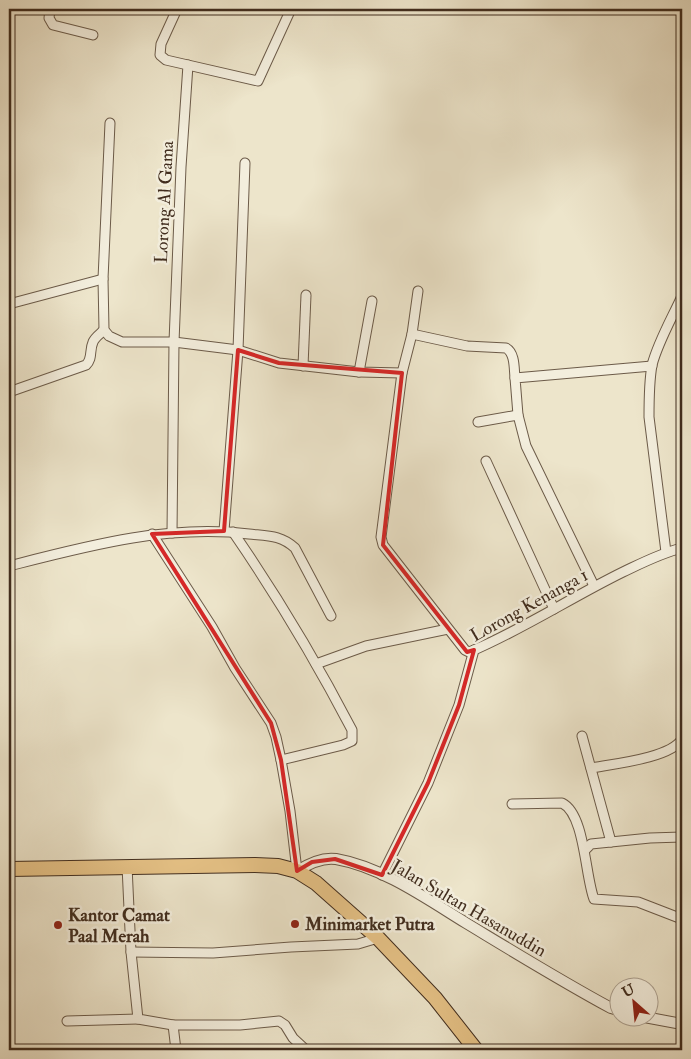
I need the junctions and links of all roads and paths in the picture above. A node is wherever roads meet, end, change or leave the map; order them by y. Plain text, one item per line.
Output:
1 (50, 9) edge
2 (177, 9) edge
3 (291, 9) edge
4 (93, 35) dead end
5 (188, 65) junction
6 (110, 123) dead end
7 (246, 164) dead end
8 (103, 278) junction
9 (418, 291) dead end
10 (306, 294) dead end
11 (682, 296) edge
12 (372, 301) dead end
13 (9, 304) edge
14 (104, 330) junction
15 (412, 334) junction
16 (174, 342) junction
17 (238, 350) junction
18 (304, 366) junction
19 (652, 366) junction
20 (360, 372) junction
21 (402, 373) junction
22 (515, 378) junction
23 (9, 392) edge
24 (518, 415) junction
25 (478, 422) dead end
26 (486, 461) dead end
27 (229, 532) junction
28 (172, 533) junction
29 (152, 534) junction
30 (682, 548) edge
31 (666, 552) junction
32 (9, 566) edge
33 (594, 586) junction
34 (554, 609) junction
35 (331, 616) dead end
36 (448, 629) junction
37 (474, 650) junction
38 (316, 664) junction
39 (582, 736) dead end
40 (682, 739) edge
41 (282, 760) junction
42 (591, 768) junction
43 (512, 804) dead end
44 (682, 837) edge
45 (611, 842) junction
46 (585, 850) junction
47 (127, 866) junction
48 (9, 869) edge
49 (297, 871) junction
50 (382, 874) junction
51 (682, 919) edge
52 (378, 938) junction
53 (131, 952) junction
54 (608, 1006) edge
55 (138, 1019) junction
56 (658, 1020) edge
57 (67, 1021) dead end
58 (682, 1024) edge
59 (173, 1025) junction
60 (176, 1050) edge
61 (306, 1050) edge
62 (476, 1050) edge

1 - 4 street
2 - 5 street
3 - 5 street
5 - 16 street, Lorong Al Gama
6 - 8 street
7 - 17 street
8 - 13 street
8 - 14 street
9 - 15 street
10 - 18 street
11 - 19 street
12 - 20 street
14 - 16 street
14 - 23 street
15 - 21 street
15 - 22 street
16 - 17 street
16 - 28 street, Lorong Al Gama
17 - 18 street
17 - 27 street
18 - 20 street
19 - 22 street
19 - 31 street
20 - 21 street
21 - 36 street
22 - 24 street
24 - 25 street
24 - 33 street
26 - 34 street
27 - 28 street
27 - 35 street
27 - 38 street
28 - 29 street
29 - 32 street
29 - 41 street
30 - 31 street, Lorong Kenanga 1
31 - 33 street, Lorong Kenanga 1
33 - 34 street, Lorong Kenanga 1
34 - 37 street, Lorong Kenanga 1
36 - 37 street
36 - 38 street
37 - 50 street, Lorong Kenanga 1
38 - 41 street
39 - 42 street
40 - 42 street
41 - 49 street
42 - 45 street
43 - 46 street
44 - 45 street
45 - 46 street
46 - 51 street
47 - 48 highway
47 - 49 highway
47 - 53 street
49 - 50 street, Jalan Sultan Hasanuddin
49 - 52 highway
50 - 54 street, Jalan Sultan Hasanuddin
52 - 53 street
52 - 62 highway
53 - 55 street
55 - 57 street
55 - 59 street
56 - 58 street
59 - 60 street
59 - 61 street

